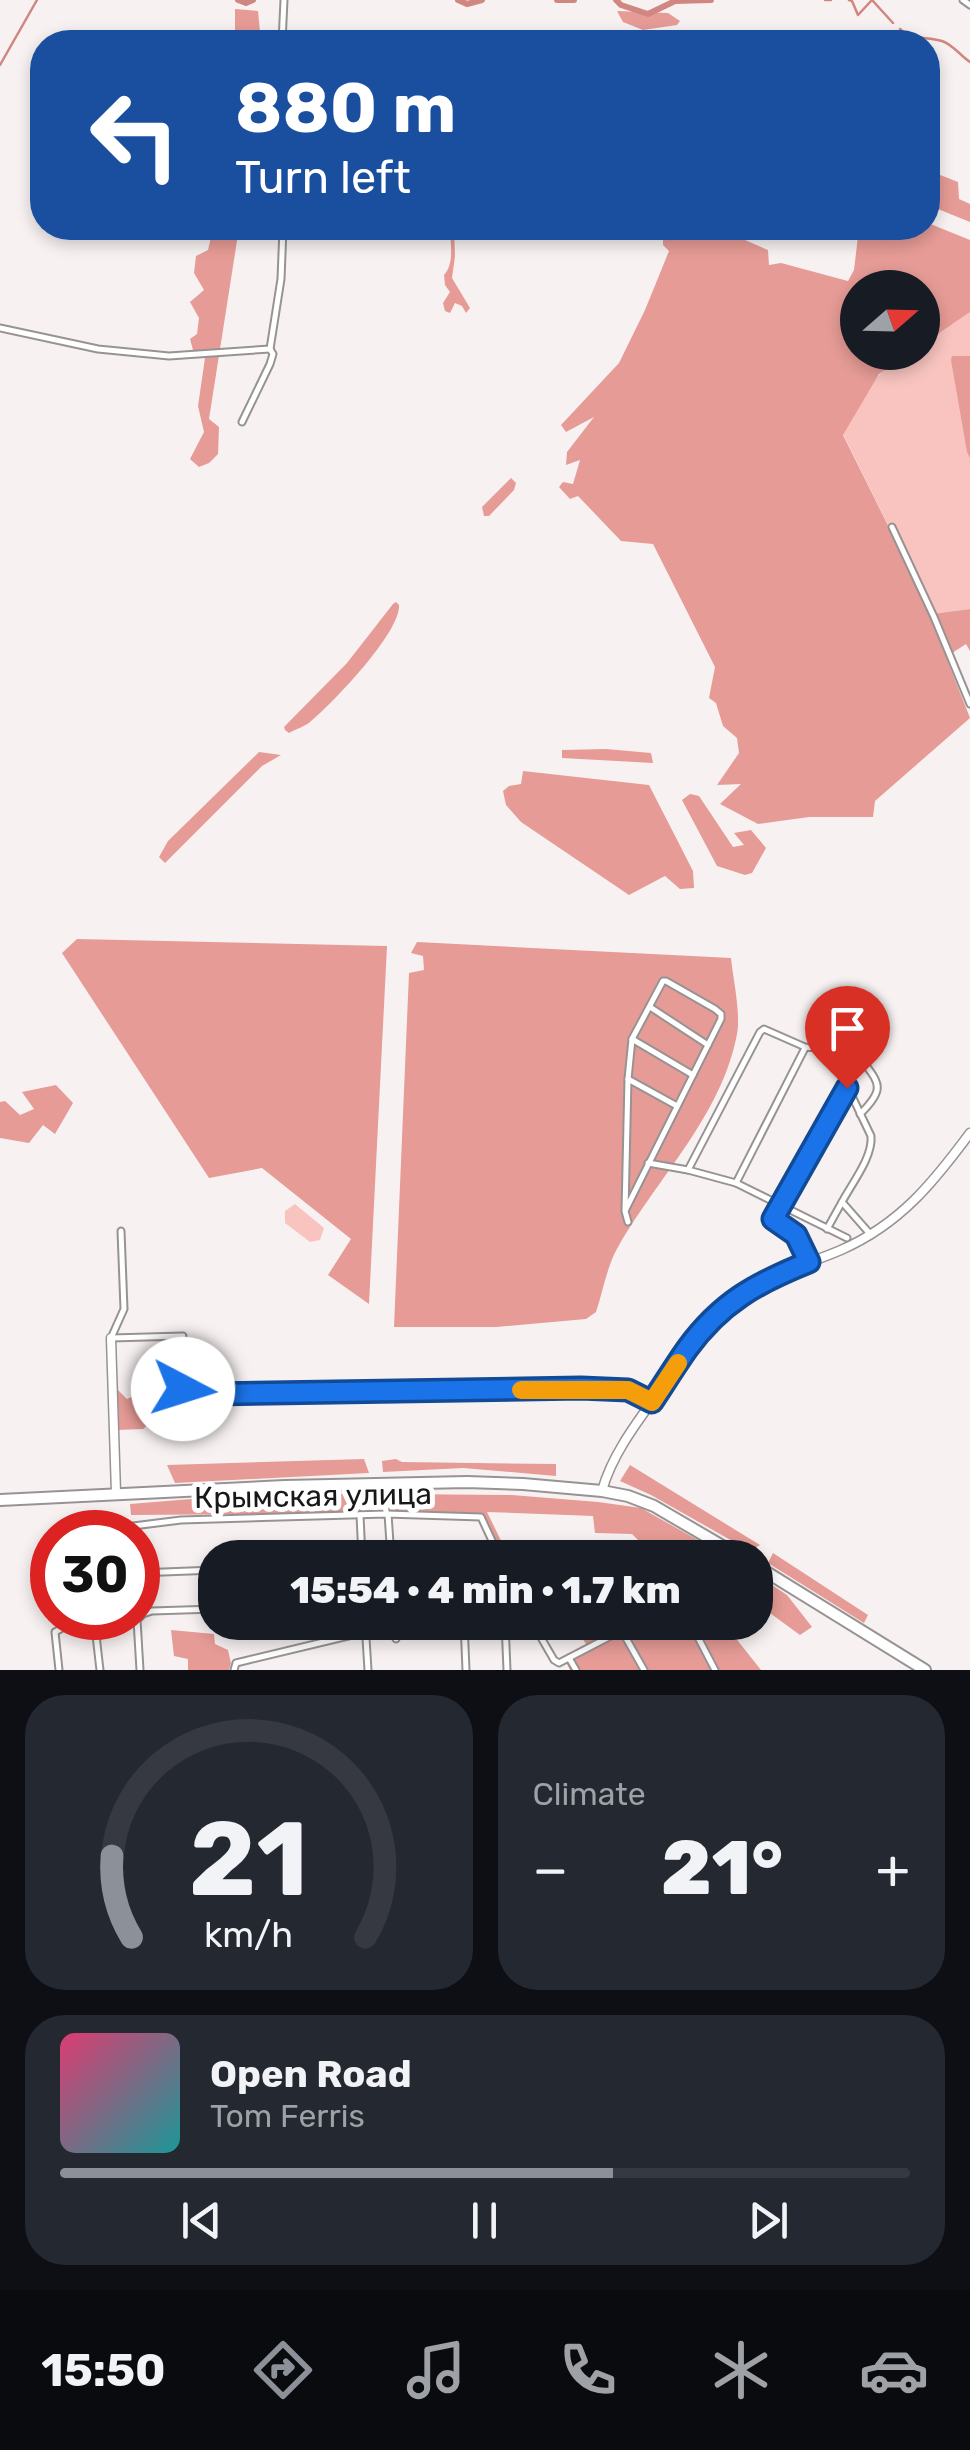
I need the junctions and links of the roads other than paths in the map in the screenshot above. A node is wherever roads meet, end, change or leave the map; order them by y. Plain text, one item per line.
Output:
1 (284, 0) edge
2 (963, 0) edge
3 (970, 5) edge
4 (283, 30) edge
5 (282, 240) edge
6 (0, 328) edge
7 (270, 348) junction
8 (242, 422) dead end
9 (892, 527) dead end
10 (970, 704) edge
11 (650, 1007) junction
12 (632, 1040) junction
13 (708, 1045) junction
14 (805, 1047) junction
15 (829, 1048) junction
16 (858, 1053) junction
17 (876, 1053) dead end
18 (693, 1075) junction
19 (628, 1078) junction
20 (847, 1088) junction
21 (677, 1106) junction
22 (860, 1114) junction
23 (970, 1132) edge
24 (648, 1163) junction
25 (688, 1170) junction
26 (736, 1183) junction
27 (842, 1202) junction
28 (781, 1206) junction
29 (626, 1212) junction
30 (628, 1222) dead end
31 (828, 1229) junction
32 (122, 1231) dead end
33 (871, 1234) junction
34 (847, 1238) dead end
35 (809, 1262) junction
36 (111, 1338) junction
37 (652, 1402) junction
38 (385, 1484) junction
39 (602, 1491) junction
40 (116, 1493) junction
41 (0, 1500) edge
42 (387, 1514) junction
43 (360, 1515) junction
44 (160, 1523) edge
45 (361, 1540) edge
46 (389, 1540) edge
47 (492, 1540) edge
48 (712, 1540) edge
49 (198, 1571) edge
50 (160, 1572) edge
51 (773, 1576) edge
52 (198, 1610) edge
53 (56, 1640) edge
54 (97, 1640) edge
55 (332, 1640) edge
56 (366, 1640) edge
57 (465, 1640) edge
58 (506, 1640) edge
59 (542, 1640) edge
60 (604, 1640) edge
61 (627, 1640) edge
62 (699, 1640) edge
63 (569, 1658) junction
64 (59, 1670) edge
65 (100, 1670) edge
66 (140, 1670) edge
67 (234, 1670) edge
68 (368, 1670) edge
69 (466, 1670) edge
70 (507, 1670) edge
71 (576, 1670) edge
72 (644, 1670) edge
73 (715, 1670) edge
74 (925, 1670) edge

1 - 4 street
2 - 3 street
5 - 7 street
6 - 7 street
7 - 8 street
9 - 10 street
11 - 12 street
11 - 13 street
11 - 13 street
12 - 18 street
12 - 19 street
13 - 18 street
14 - 15 street
14 - 25 street
14 - 26 street
15 - 16 street
15 - 20 street
16 - 17 street
16 - 22 street
18 - 21 street
19 - 21 street
19 - 29 street
20 - 22 street
20 - 28 street
21 - 24 street
22 - 27 street
23 - 33 street
24 - 25 street
24 - 29 street
25 - 26 street
26 - 28 street
27 - 31 street
27 - 33 street
28 - 31 street
28 - 35 street
29 - 30 street
31 - 34 street
32 - 36 street
33 - 35 street
35 - 37 street
36 - 37 street
36 - 40 street
37 - 39 street
38 - 39 main road
38 - 40 main road
38 - 42 street
39 - 48 main road
40 - 41 main road
42 - 43 street, Крымская улица
42 - 46 street
42 - 47 street, Крымская улица
43 - 44 street, Крымская улица
43 - 45 street
49 - 50 street
51 - 74 main road
52 - 66 street
53 - 64 street
54 - 65 street
55 - 67 street
56 - 68 street
57 - 69 street
58 - 70 street
59 - 63 street
60 - 63 street
61 - 72 street
62 - 73 street
63 - 71 street

